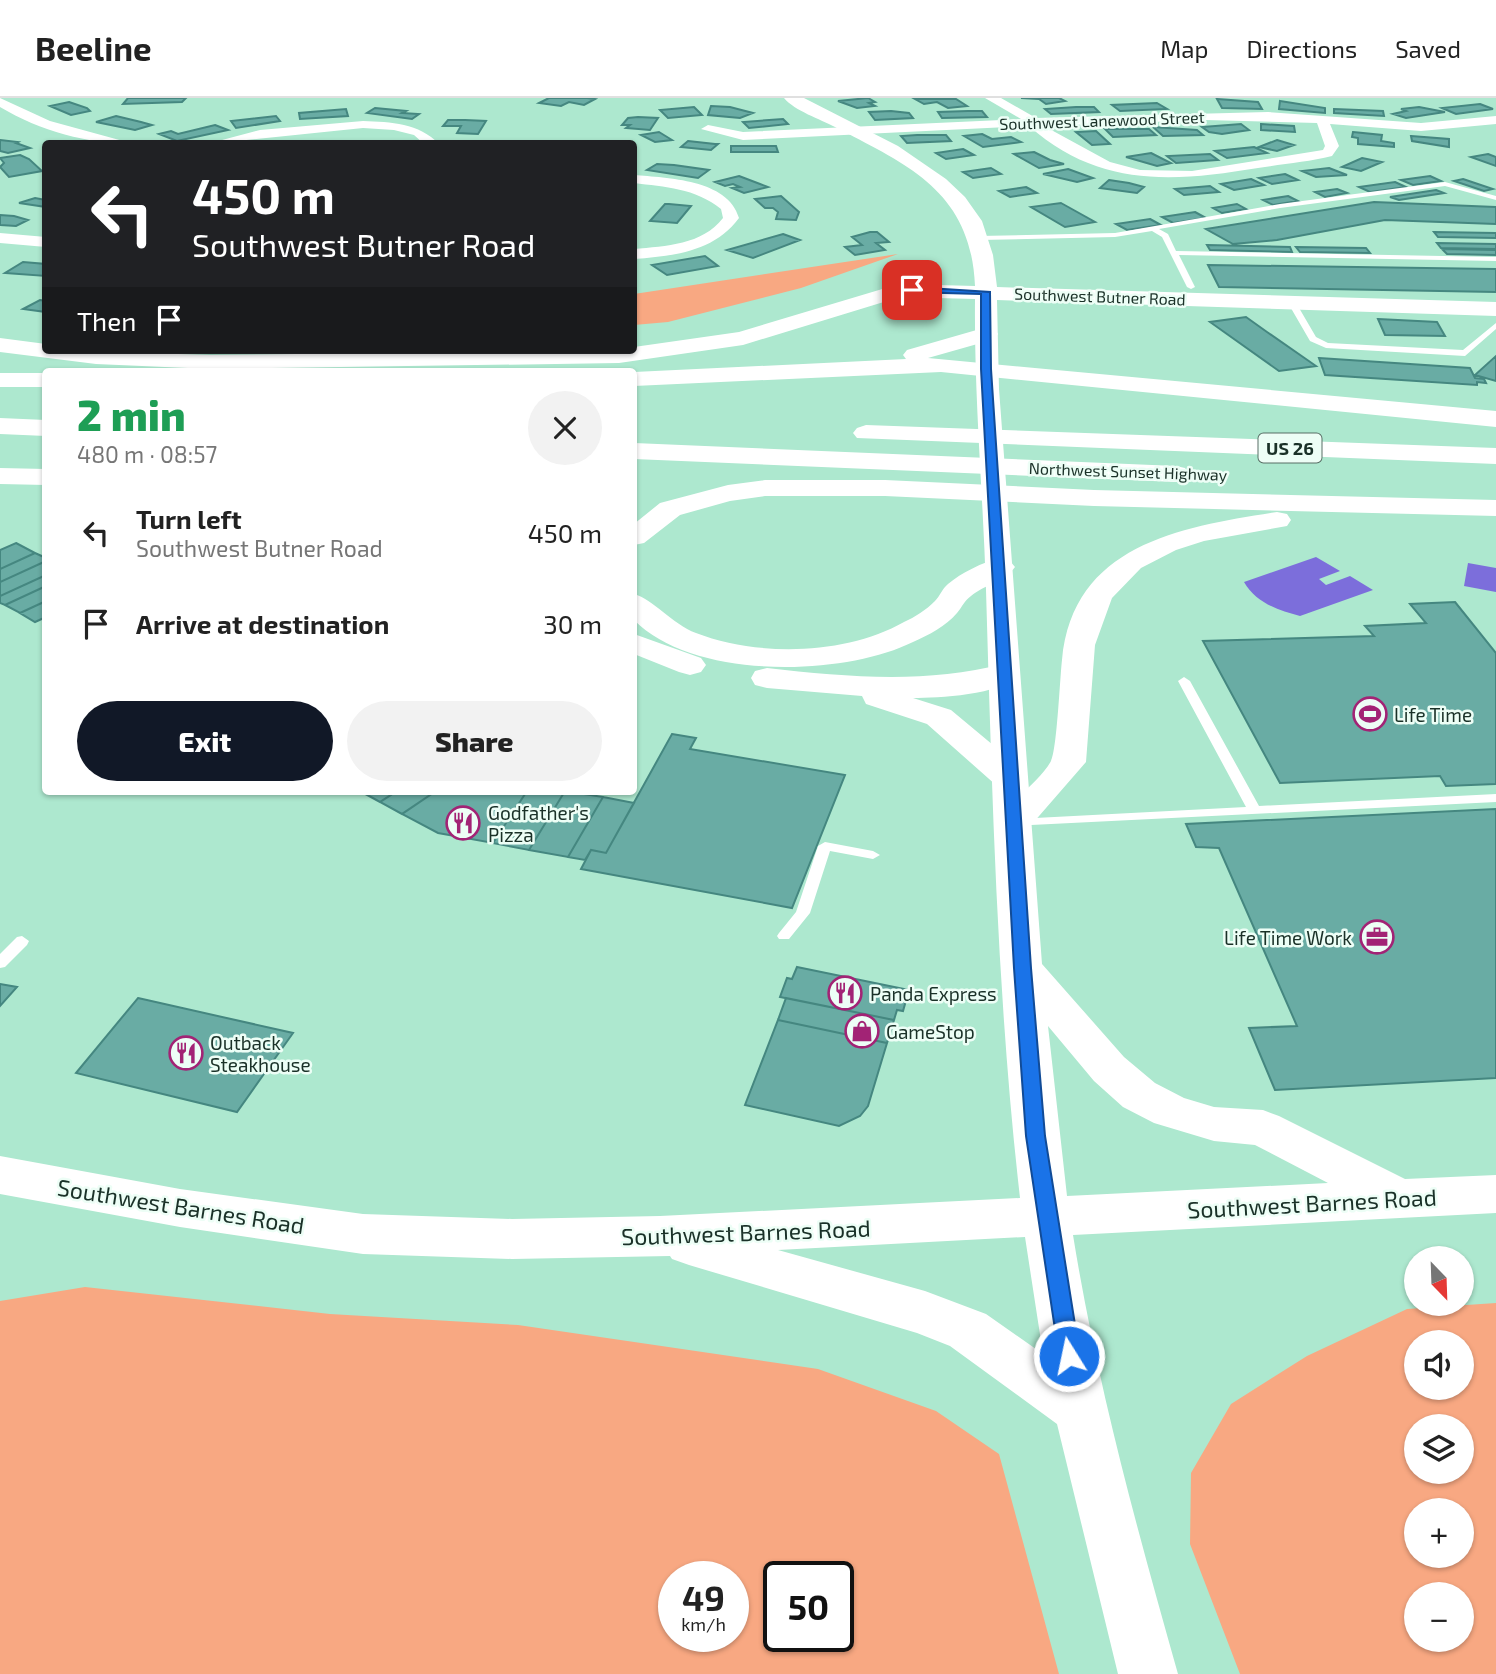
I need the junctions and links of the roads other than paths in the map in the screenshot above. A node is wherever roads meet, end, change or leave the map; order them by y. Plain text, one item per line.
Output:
1 (18, 98) edge
2 (792, 98) edge
3 (991, 98) edge
4 (0, 101) edge
5 (1188, 102) dead end
6 (1205, 116) junction
7 (1322, 120) junction
8 (1496, 120) edge
9 (1032, 123) junction
10 (1453, 126) junction
11 (708, 128) dead end
12 (849, 130) junction
13 (1485, 138) dead end
14 (109, 140) edge
15 (231, 140) edge
16 (430, 140) edge
17 (637, 179) edge
18 (1496, 198) edge
19 (1154, 229) junction
20 (42, 234) edge
21 (979, 238) junction
22 (0, 239) edge
23 (28, 241) junction
24 (42, 242) edge
25 (1175, 253) junction
26 (637, 254) edge
27 (1496, 258) edge
28 (1191, 287) dead end
29 (985, 292) junction
30 (1292, 303) junction
31 (1496, 309) edge
32 (1496, 325) edge
33 (987, 334) junction
34 (0, 345) edge
35 (42, 348) edge
36 (155, 355) edge
37 (872, 368) junction
38 (986, 369) junction
39 (637, 379) edge
40 (0, 380) edge
41 (42, 380) edge
42 (0, 405) edge
43 (42, 407) edge
44 (1496, 419) edge
45 (0, 426) edge
46 (42, 428) edge
47 (835, 432) dead end
48 (42, 450) edge
49 (637, 451) edge
50 (0, 452) edge
51 (1496, 456) edge
52 (1198, 474) dead end
53 (0, 476) edge
54 (1225, 476) dead end
55 (42, 477) edge
56 (1496, 486) edge
57 (1496, 508) edge
58 (1496, 516) edge
59 (637, 535) edge
60 (1000, 567) junction
61 (637, 608) edge
62 (637, 644) edge
63 (1003, 674) junction
64 (1184, 681) dead end
65 (825, 685) junction
66 (1010, 778) junction
67 (1496, 798) edge
68 (1254, 810) junction
69 (1013, 823) junction
70 (873, 855) dead end
71 (784, 936) dead end
72 (22, 941) dead end
73 (0, 963) edge
74 (1022, 968) junction
75 (0, 1175) edge
76 (1496, 1194) edge
77 (1398, 1198) junction
78 (1047, 1217) junction
79 (660, 1237) junction
80 (1080, 1410) junction
81 (1148, 1674) edge

1 - 4 street
2 - 12 main road
3 - 9 street
4 - 14 street
5 - 6 street
6 - 7 street, Southwest Lanewood Street
6 - 9 street, Southwest Lanewood Street
7 - 9 street
7 - 10 street, Southwest Lanewood Street
8 - 10 street, Southwest Lanewood Street
9 - 12 street, Southwest Lanewood Street
10 - 13 street
11 - 12 street, Southwest Lanewood Street
12 - 21 main road
15 - 16 street
17 - 26 street
18 - 19 lane
19 - 21 lane
19 - 25 lane
20 - 23 street
21 - 29 main road
22 - 23 street
23 - 24 street
25 - 27 lane
25 - 28 lane
29 - 30 main road, Southwest Butner Road
29 - 33 main road
29 - 36 main road, Southwest Butner Road
30 - 31 main road, Southwest Butner Road
30 - 32 lane
33 - 37 main road
33 - 38 main road
34 - 35 main road, Southwest Butner Road
37 - 38 main road
37 - 39 main road
38 - 44 main road
38 - 60 main road
40 - 41 main road
42 - 43 main road
45 - 46 main road
47 - 51 main road, Northwest Sunset Highway / US 26
48 - 50 main road
49 - 52 main road, Northwest Sunset Highway
53 - 55 main road
54 - 56 main road, Northwest Sunset Highway / US 26
57 - 59 main road
58 - 69 main road
60 - 61 main road
60 - 63 main road
62 - 65 main road
63 - 65 main road
63 - 66 main road
64 - 68 lane
65 - 66 main road
66 - 69 main road
67 - 68 lane
68 - 69 lane
69 - 74 main road
70 - 71 lane
72 - 73 lane
74 - 77 main road
74 - 78 main road
75 - 79 main road, Southwest Barnes Road
76 - 77 main road, Southwest Barnes Road
77 - 78 main road, Southwest Barnes Road
78 - 79 main road, Southwest Barnes Road
78 - 80 main road
79 - 80 main road
80 - 81 main road

